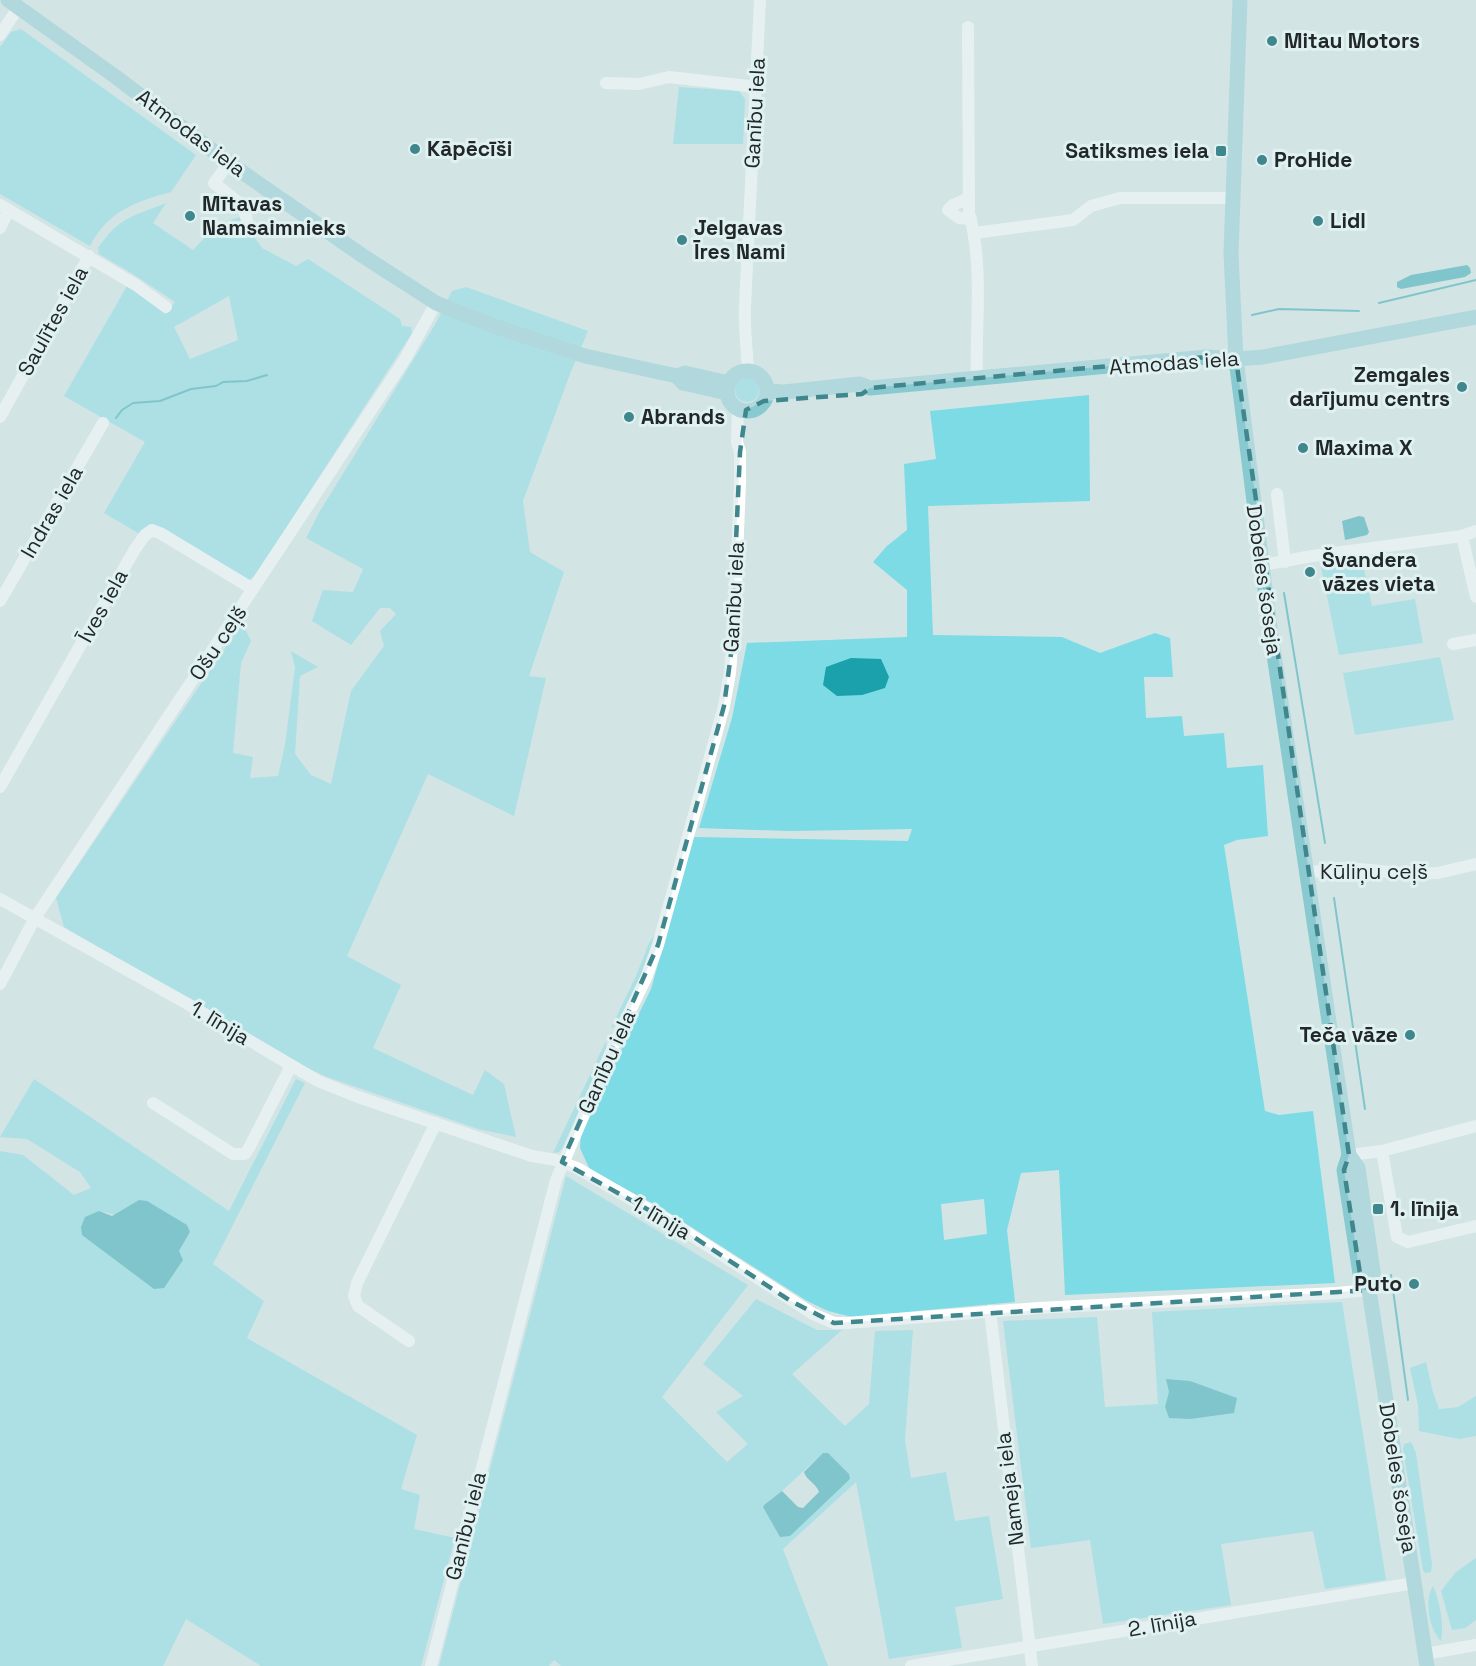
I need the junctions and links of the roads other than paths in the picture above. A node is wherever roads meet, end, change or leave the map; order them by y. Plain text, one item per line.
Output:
1 (760, 0) edge
2 (1240, 0) edge
3 (13, 4) edge
4 (968, 27) dead end
5 (0, 35) edge
6 (606, 83) dead end
7 (757, 87) junction
8 (229, 163) junction
9 (969, 198) junction
10 (1233, 198) junction
11 (5, 208) edge
12 (971, 219) junction
13 (248, 224) dead end
14 (0, 228) edge
15 (974, 233) junction
16 (89, 256) junction
17 (436, 303) junction
18 (166, 307) dead end
19 (1476, 317) edge
20 (1236, 359) junction
21 (736, 380) junction
22 (977, 380) junction
23 (765, 396) junction
24 (742, 409) junction
25 (0, 417) edge
26 (103, 423) dead end
27 (1277, 494) dead end
28 (1476, 531) edge
29 (1462, 536) junction
30 (1285, 562) junction
31 (1262, 565) junction
32 (254, 589) junction
33 (1476, 597) edge
34 (0, 601) edge
35 (1476, 640) edge
36 (1452, 645) dead end
37 (0, 787) edge
38 (1476, 864) edge
39 (1306, 873) junction
40 (0, 898) edge
41 (35, 918) junction
42 (0, 984) edge
43 (291, 1066) junction
44 (153, 1103) dead end
45 (436, 1123) junction
46 (1476, 1126) edge
47 (1382, 1151) junction
48 (1349, 1155) junction
49 (562, 1162) junction
50 (1476, 1226) edge
51 (1369, 1290) junction
52 (990, 1311) junction
53 (409, 1341) dead end
54 (1414, 1583) junction
55 (1476, 1645) edge
56 (1029, 1647) junction
57 (1426, 1660) edge
58 (430, 1666) edge
59 (911, 1666) edge
60 (1032, 1666) edge

1 - 7 street, Ganību iela
2 - 10 main road, Dobeles šoseja
3 - 5 street
3 - 8 main road, Atmodas iela
4 - 9 street
6 - 7 street
7 - 21 street, Ganību iela
8 - 13 street
8 - 17 main road, Atmodas iela
9 - 12 street
9 - 12 street
10 - 15 street
10 - 20 main road, Dobeles šoseja
11 - 14 street
11 - 16 street
12 - 15 street
15 - 22 street
16 - 18 street
16 - 25 street, Saulītes iela
17 - 21 main road, Atmodas iela
17 - 32 street, Ošu ceļš
19 - 20 main road, Atmodas iela
20 - 22 main road, Atmodas iela
20 - 31 main road, Dobeles šoseja
21 - 23 main road
21 - 24 main road
22 - 23 main road, Atmodas iela
23 - 24 main road
24 - 49 street, Ganību iela
26 - 34 street, Indras iela
27 - 30 street
28 - 29 street
29 - 30 street
29 - 33 street
30 - 31 street
31 - 39 main road, Dobeles šoseja
32 - 37 street, Īves iela
32 - 41 street, Ošu ceļš
35 - 36 street
38 - 39 street, Kūliņu ceļš
39 - 48 main road, Dobeles šoseja
40 - 41 street, 1. līnija
41 - 42 street, Ošu ceļš
41 - 43 street, 1. līnija
43 - 44 street
43 - 45 street, 1. līnija
45 - 49 street, 1. līnija
45 - 53 street
46 - 47 street
47 - 48 street
47 - 50 street
48 - 51 main road, Dobeles šoseja
49 - 52 street, 1. līnija
49 - 58 street, Ganību iela
51 - 52 street, 1. līnija
51 - 54 main road, Dobeles šoseja
52 - 56 street, Nameja iela
54 - 56 street, 2. līnija
54 - 57 main road, Dobeles šoseja
55 - 57 street
56 - 59 street, 2. līnija
56 - 60 street, Nameja iela

